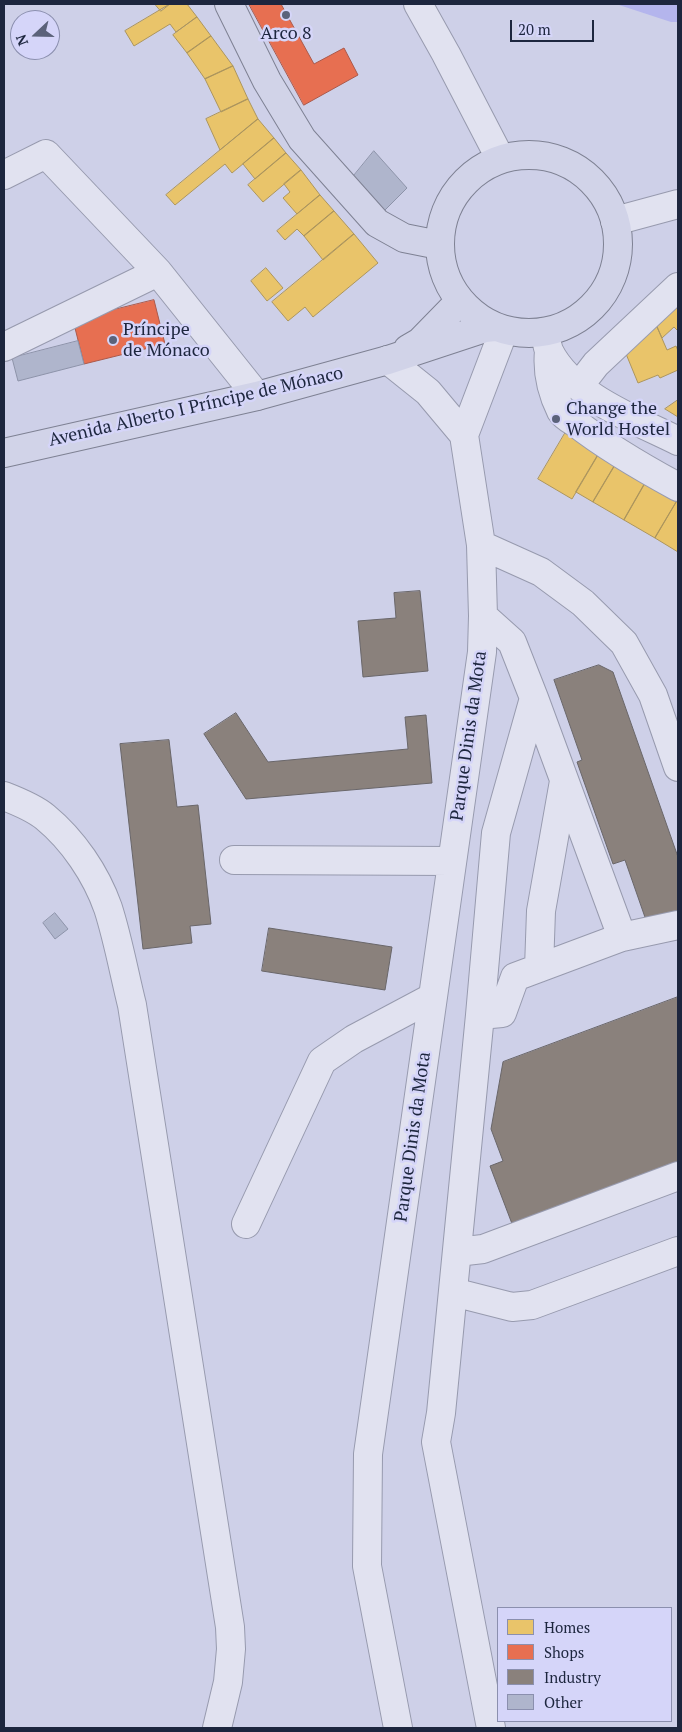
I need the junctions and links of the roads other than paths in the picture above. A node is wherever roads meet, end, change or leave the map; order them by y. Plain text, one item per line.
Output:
1 (229, 4) edge
2 (418, 4) edge
3 (500, 158) junction
4 (4, 175) edge
5 (678, 204) edge
6 (616, 221) junction
7 (440, 245) junction
8 (158, 272) junction
9 (678, 287) edge
10 (460, 300) junction
11 (500, 328) junction
12 (546, 342) junction
13 (4, 347) edge
14 (388, 360) junction
15 (579, 386) junction
16 (257, 396) junction
17 (464, 435) junction
18 (678, 441) edge
19 (4, 453) edge
20 (678, 487) edge
21 (481, 546) junction
22 (483, 616) junction
23 (534, 698) junction
24 (678, 767) edge
25 (564, 780) junction
26 (4, 796) edge
27 (234, 860) dead end
28 (452, 861) junction
29 (678, 925) edge
30 (622, 937) junction
31 (539, 968) junction
32 (433, 997) junction
33 (480, 1015) junction
34 (678, 1176) edge
35 (246, 1224) dead end
36 (678, 1251) edge
37 (457, 1252) junction
38 (453, 1292) junction
39 (217, 1728) edge
40 (398, 1728) edge
41 (491, 1728) edge

1 - 7 main road
2 - 3 street
3 - 6 main road
3 - 7 main road
4 - 8 street
5 - 6 street
6 - 12 main road
7 - 10 main road
8 - 13 street
8 - 16 street
9 - 15 street
10 - 11 main road
10 - 14 main road, Avenida Alberto I Príncipe de Mónaco
11 - 12 main road
11 - 14 main road, Avenida Alberto I Príncipe de Mónaco
11 - 17 street
12 - 15 street
12 - 20 street
14 - 16 main road, Avenida Alberto I Príncipe de Mónaco
14 - 17 street
15 - 18 street
16 - 19 main road, Avenida Alberto I Príncipe de Mónaco
17 - 21 street, Parque Dinis da Mota
21 - 22 street, Parque Dinis da Mota
21 - 24 street
22 - 23 street
22 - 28 street, Parque Dinis da Mota
23 - 25 street
23 - 33 street
25 - 30 street
25 - 31 street
26 - 39 street
27 - 28 street
28 - 32 street, Parque Dinis da Mota
29 - 30 street
30 - 31 street
31 - 33 street
32 - 35 street
32 - 40 street, Parque Dinis da Mota
33 - 37 street
34 - 37 street
36 - 38 street
37 - 38 street
38 - 41 street

